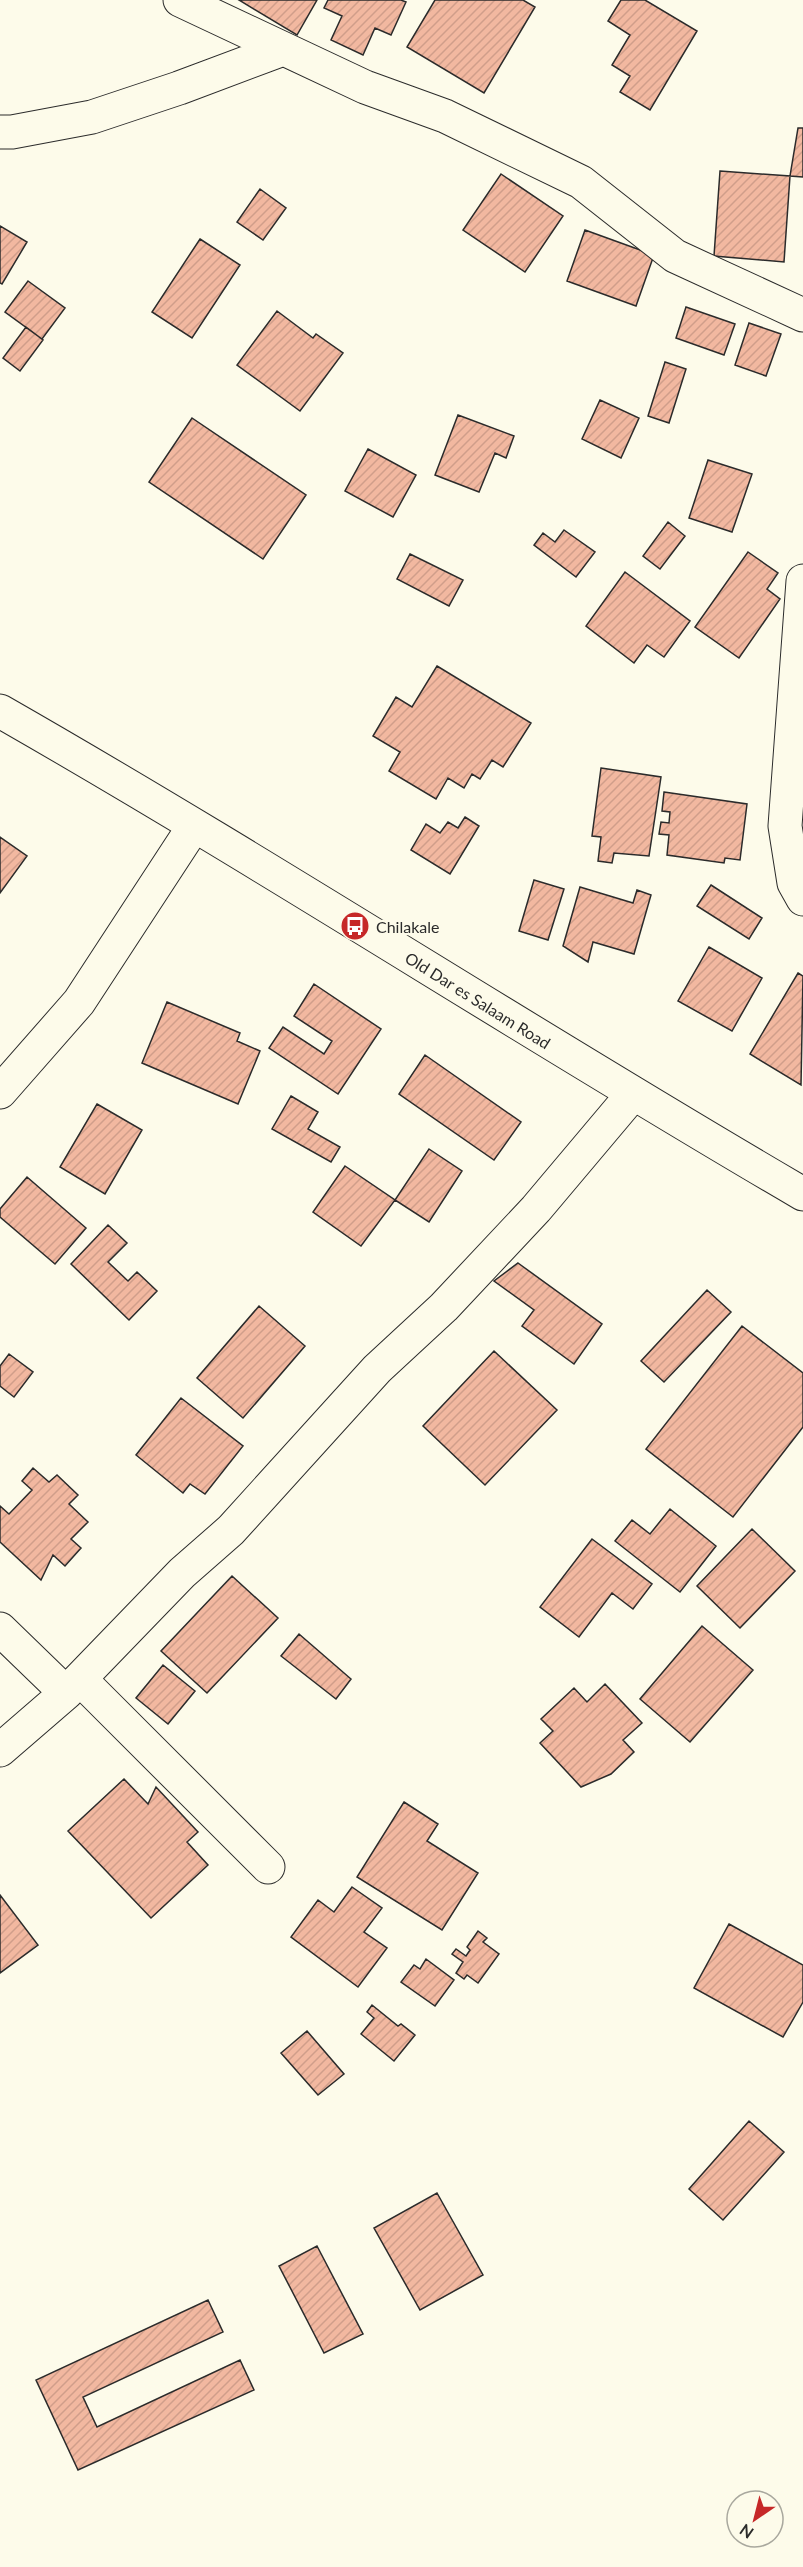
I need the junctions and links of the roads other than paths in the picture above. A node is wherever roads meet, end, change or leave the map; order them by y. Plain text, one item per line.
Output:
1 (180, 0) edge
2 (283, 49) junction
3 (0, 132) edge
4 (803, 315) edge
5 (803, 581) edge
6 (0, 711) edge
7 (194, 826) junction
8 (803, 899) edge
9 (0, 1092) edge
10 (632, 1095) junction
11 (803, 1194) edge
12 (0, 1629) edge
13 (73, 1686) junction
14 (0, 1750) edge
15 (268, 1867) dead end

1 - 2 street
2 - 3 street
2 - 4 street
5 - 8 street
6 - 7 street, Old Dar es Salaam Road
7 - 9 street
7 - 10 street, Old Dar es Salaam Road
10 - 11 street, Old Dar es Salaam Road
10 - 13 street
12 - 13 street
13 - 14 street
13 - 15 street

